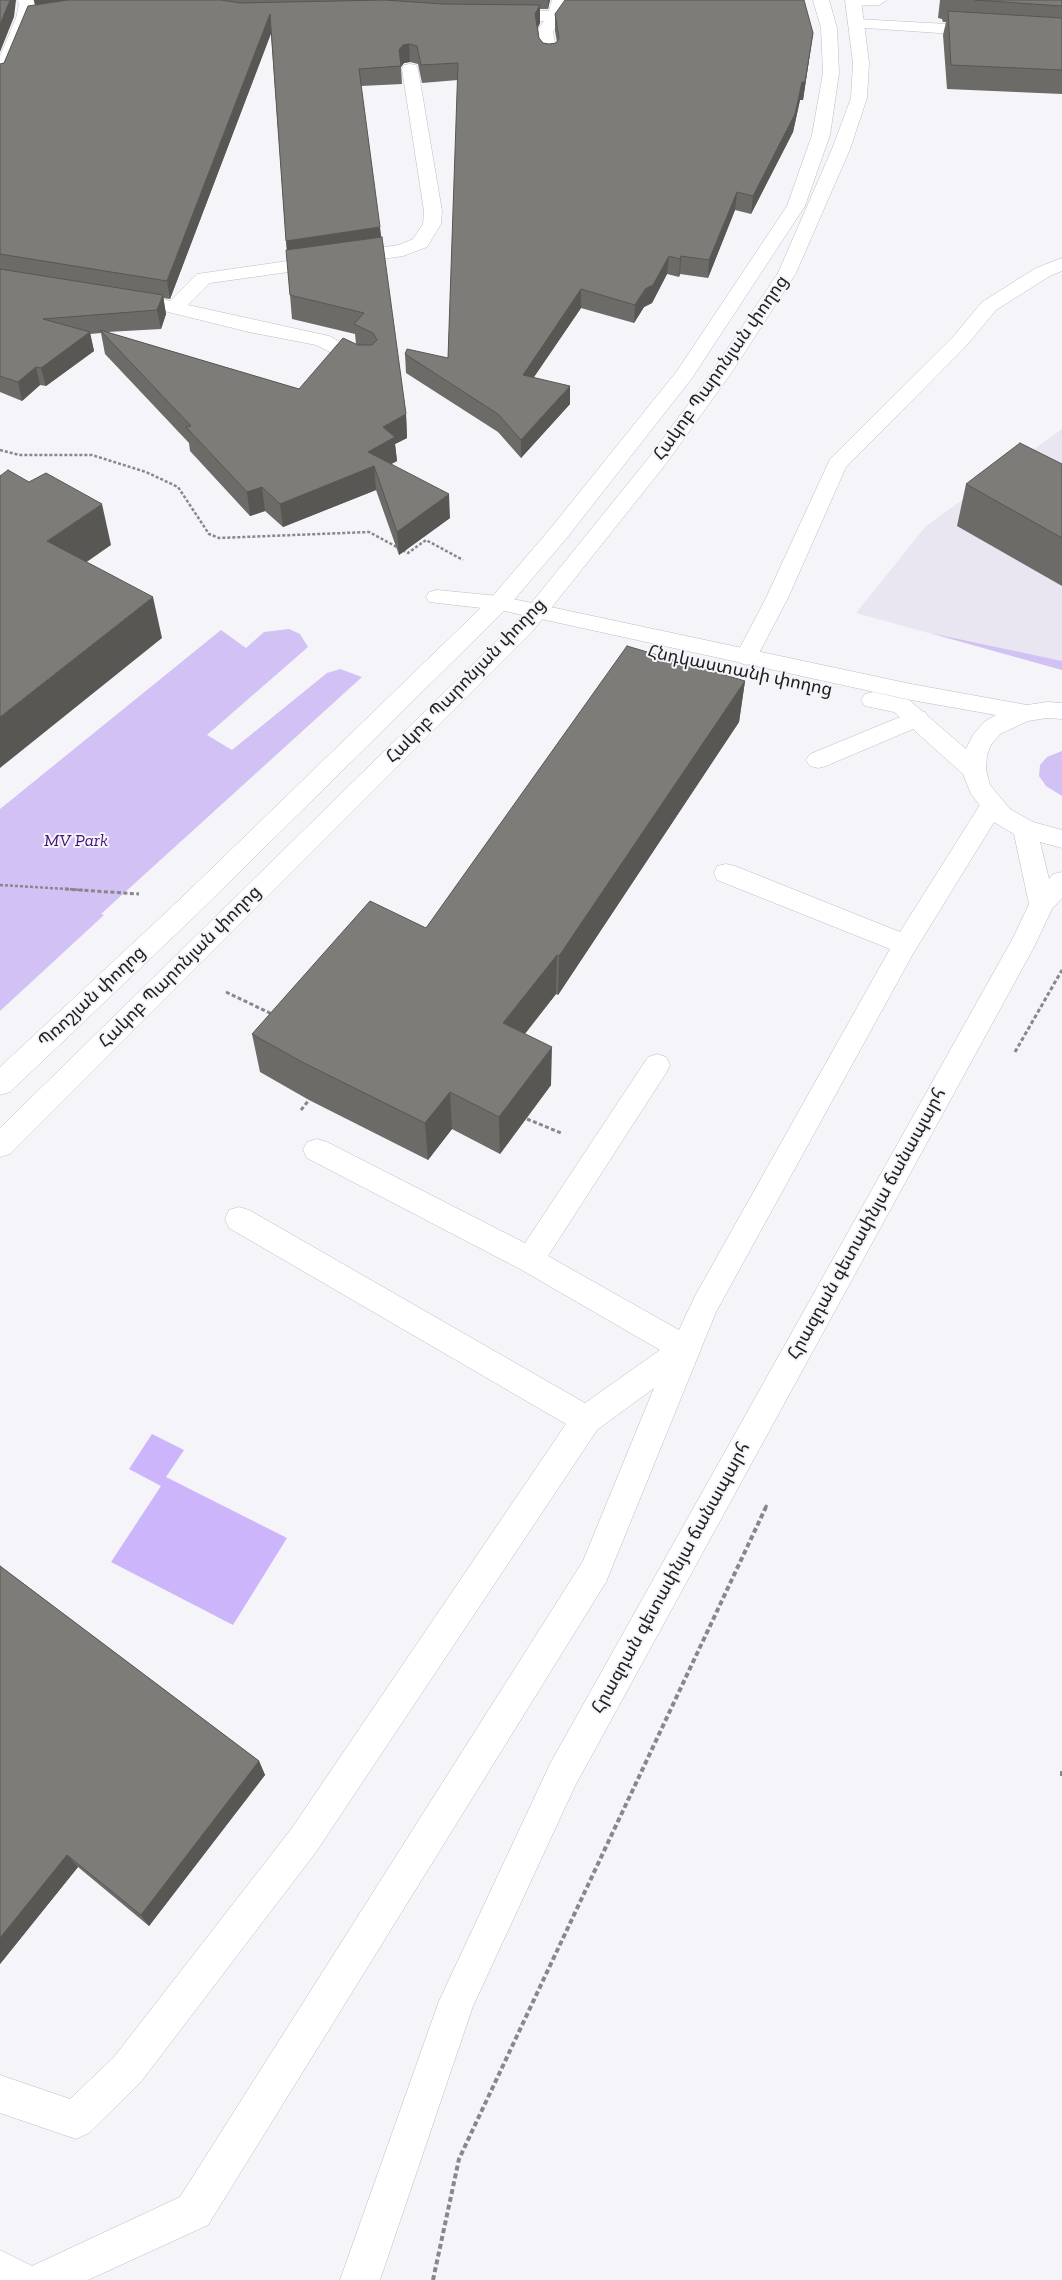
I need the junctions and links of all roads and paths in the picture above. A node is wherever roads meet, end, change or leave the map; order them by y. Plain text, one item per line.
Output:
1 (25, 0) edge
2 (560, 0) edge
3 (821, 0) edge
4 (879, 0) edge
5 (853, 1) edge
6 (42, 15) edge
7 (490, 15) edge
8 (556, 16) junction
9 (24, 18) junction
10 (857, 24) junction
11 (1003, 32) edge
12 (548, 55) edge
13 (410, 69) dead end
14 (0, 76) edge
15 (1062, 264) edge
16 (138, 302) edge
17 (175, 307) junction
18 (367, 363) edge
19 (0, 450) edge
20 (452, 554) dead end
21 (438, 597) dead end
22 (491, 611) junction
23 (530, 619) junction
24 (746, 657) junction
25 (1062, 711) edge
26 (1027, 713) junction
27 (917, 718) junction
28 (818, 760) dead end
29 (974, 770) junction
30 (992, 806) junction
31 (1024, 829) junction
32 (1062, 839) edge
33 (726, 873) dead end
34 (0, 885) edge
35 (1052, 893) edge
36 (140, 894) dead end
37 (184, 910) joint
38 (905, 945) junction
39 (1061, 972) edge
40 (226, 992) dead end
41 (275, 1016) edge
42 (1011, 1060) dead end
43 (657, 1065) dead end
44 (0, 1084) edge
45 (526, 1119) edge
46 (563, 1134) dead end
47 (0, 1146) edge
48 (317, 1150) dead end
49 (239, 1219) dead end
50 (530, 1260) junction
51 (685, 1349) junction
52 (586, 1420) junction
53 (770, 1500) dead end
54 (1062, 1771) edge
55 (1062, 1776) edge
56 (0, 2094) edge
57 (0, 2269) edge
58 (19, 2280) edge
59 (44, 2280) edge
60 (360, 2280) edge
61 (433, 2280) edge

1 - 9 main road
2 - 8 main road
3 - 22 main road, Հակոբ Պարոնյան փողոց
4 - 5 main road
5 - 10 main road, Հակոբ Պարոնյան փողոց
6 - 9 main road
7 - 8 main road
8 - 12 main road
9 - 14 main road
10 - 11 main road
10 - 23 main road, Հակոբ Պարոնյան փողոց
13 - 17 main road
15 - 24 main road
16 - 17 main road
17 - 18 main road
19 - 20 path
21 - 22 main road, Հնդկաստանի փողոց
22 - 23 main road, Հնդկաստանի փողոց
22 - 37 main road, Հակոբ Պարոնյան փողոց
23 - 24 main road, Հնդկաստանի փողոց
23 - 27 main road, Հնդկաստանի փողոց
23 - 47 main road, Հակոբ Պարոնյան փողոց
24 - 26 main road, Հնդկաստանի փողոց
25 - 26 main road
26 - 29 main road
27 - 28 main road
27 - 29 main road, Հնդկաստանի փողոց
29 - 30 main road
30 - 31 main road
30 - 38 main road
31 - 32 main road
31 - 35 main road, Հրազդան գետափնյա ճանապարհ
33 - 38 main road
34 - 36 path
35 - 60 main road, Հրազդան գետափնյա ճանապարհ
37 - 44 main road, Պռոշյան փողոց
38 - 51 main road
39 - 42 path
40 - 41 path
43 - 50 main road
45 - 46 path
48 - 50 main road
49 - 52 main road
50 - 51 main road
51 - 52 main road
51 - 59 main road
52 - 56 main road
53 - 61 path
54 - 55 path
57 - 58 main road

